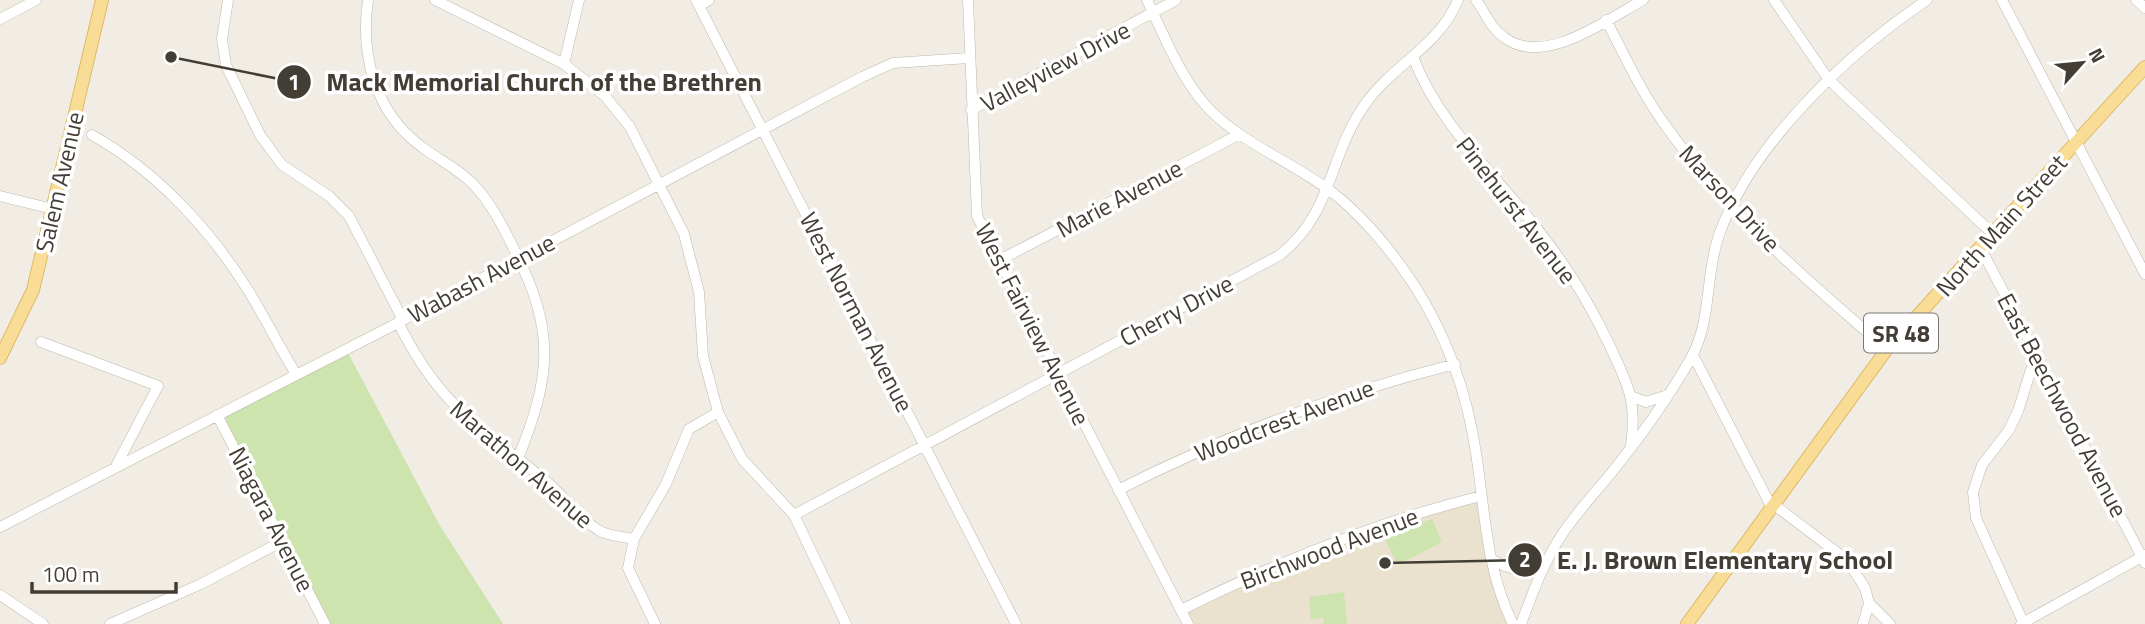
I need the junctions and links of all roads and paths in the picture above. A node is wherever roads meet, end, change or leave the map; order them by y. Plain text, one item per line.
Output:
1 (36, 0) edge
2 (102, 0) edge
3 (228, 0) edge
4 (368, 0) edge
5 (435, 0) edge
6 (579, 0) edge
7 (709, 0) edge
8 (968, 0) edge
9 (1147, 0) edge
10 (1176, 0) edge
11 (1458, 0) edge
12 (1476, 0) edge
13 (1643, 0) edge
14 (1774, 0) edge
15 (1927, 0) edge
16 (2002, 0) edge
17 (2136, 0) edge
18 (697, 3) edge
19 (2145, 8) edge
20 (1153, 14) junction
21 (0, 19) edge
22 (1606, 20) junction
23 (1413, 57) junction
24 (969, 58) junction
25 (564, 64) junction
26 (2145, 67) edge
27 (1829, 80) junction
28 (971, 110) junction
29 (763, 129) junction
30 (92, 135) dead end
31 (1238, 135) junction
32 (2076, 142) junction
33 (661, 183) junction
34 (1327, 188) junction
35 (0, 196) edge
36 (1731, 205) junction
37 (53, 209) junction
38 (1993, 234) junction
39 (1980, 247) junction
40 (519, 257) junction
41 (999, 261) junction
42 (2145, 274) edge
43 (400, 321) junction
44 (41, 342) dead end
45 (1887, 349) junction
46 (2036, 354) junction
47 (1693, 355) junction
48 (0, 358) edge
49 (1455, 364) junction
50 (1058, 372) junction
51 (296, 374) junction
52 (1668, 396) junction
53 (1633, 397) junction
54 (718, 412) junction
55 (218, 415) junction
56 (924, 443) junction
57 (1630, 446) junction
58 (517, 461) junction
59 (116, 467) junction
60 (1118, 490) junction
61 (1481, 496) junction
62 (1772, 505) junction
63 (794, 515) junction
64 (0, 527) edge
65 (634, 539) junction
66 (283, 541) junction
67 (1491, 559) junction
68 (2144, 559) edge
69 (1545, 563) junction
70 (0, 595) edge
71 (1869, 603) junction
72 (1181, 610) junction
73 (43, 624) edge
74 (110, 624) edge
75 (325, 624) edge
76 (655, 624) edge
77 (846, 624) edge
78 (1016, 624) edge
79 (1188, 624) edge
80 (1513, 624) edge
81 (1521, 624) edge
82 (1687, 624) edge
83 (1863, 624) edge
84 (1890, 624) edge
85 (2023, 624) edge

1 - 21 street
2 - 37 main road, Salem Avenue
3 - 43 street, Marathon Avenue
4 - 40 street
5 - 25 street
6 - 25 street
7 - 18 street
8 - 24 street, West Fairview Avenue
9 - 20 street
10 - 20 street, Valleyview Drive
11 - 23 street, Cherry Drive
12 - 22 street
13 - 22 street
14 - 27 street
15 - 27 street
16 - 32 street
17 - 19 street
18 - 29 street, West Norman Avenue
20 - 28 street, Valleyview Drive
20 - 31 street
22 - 36 street, Marson Drive
23 - 34 street, Cherry Drive
23 - 53 street, Pinehurst Avenue
24 - 28 street, West Fairview Avenue
24 - 29 street, Wabash Avenue
25 - 33 street
26 - 32 main road, North Main Street / SR 48
27 - 36 street
27 - 38 street
28 - 41 street, West Fairview Avenue
29 - 33 street, Wabash Avenue
29 - 56 street, West Norman Avenue
30 - 51 street
31 - 34 street
31 - 41 street, Marie Avenue
32 - 38 main road, North Main Street / SR 48
32 - 42 street
33 - 40 street, Wabash Avenue
33 - 54 street
34 - 49 street
34 - 50 street, Cherry Drive
35 - 37 street
36 - 45 street, Marson Drive
36 - 47 street
37 - 48 main road, Salem Avenue
38 - 39 main road, North Main Street / SR 48
39 - 45 main road, North Main Street / SR 48
39 - 46 street, East Beechwood Avenue
40 - 43 street, Wabash Avenue
40 - 58 street
41 - 50 street, West Fairview Avenue
43 - 51 street, Wabash Avenue
43 - 58 street, Marathon Avenue
44 - 59 street
45 - 62 main road, North Main Street / SR 48
46 - 68 street, East Beechwood Avenue
46 - 85 street
47 - 52 street
47 - 62 street
49 - 60 street, Woodcrest Avenue
49 - 61 street
50 - 56 street, Cherry Drive
50 - 60 street, West Fairview Avenue
51 - 55 street, Wabash Avenue
52 - 53 street
52 - 57 street
53 - 57 street, Pinehurst Avenue
54 - 63 street
54 - 65 street
55 - 59 street, Wabash Avenue
55 - 66 street, Niagara Avenue
56 - 63 street, Cherry Drive
56 - 78 street, West Norman Avenue
57 - 69 street
58 - 65 street, Marathon Avenue
59 - 64 street, Wabash Avenue
60 - 72 street, West Fairview Avenue
61 - 67 street
61 - 72 street, Birchwood Avenue
62 - 71 street
62 - 82 main road, North Main Street / SR 48
63 - 77 street
65 - 76 street
66 - 74 street
66 - 75 street, Niagara Avenue
67 - 69 street
67 - 80 street
68 - 85 street
69 - 81 street
70 - 73 street
71 - 83 street
71 - 84 street
72 - 79 street, West Fairview Avenue

